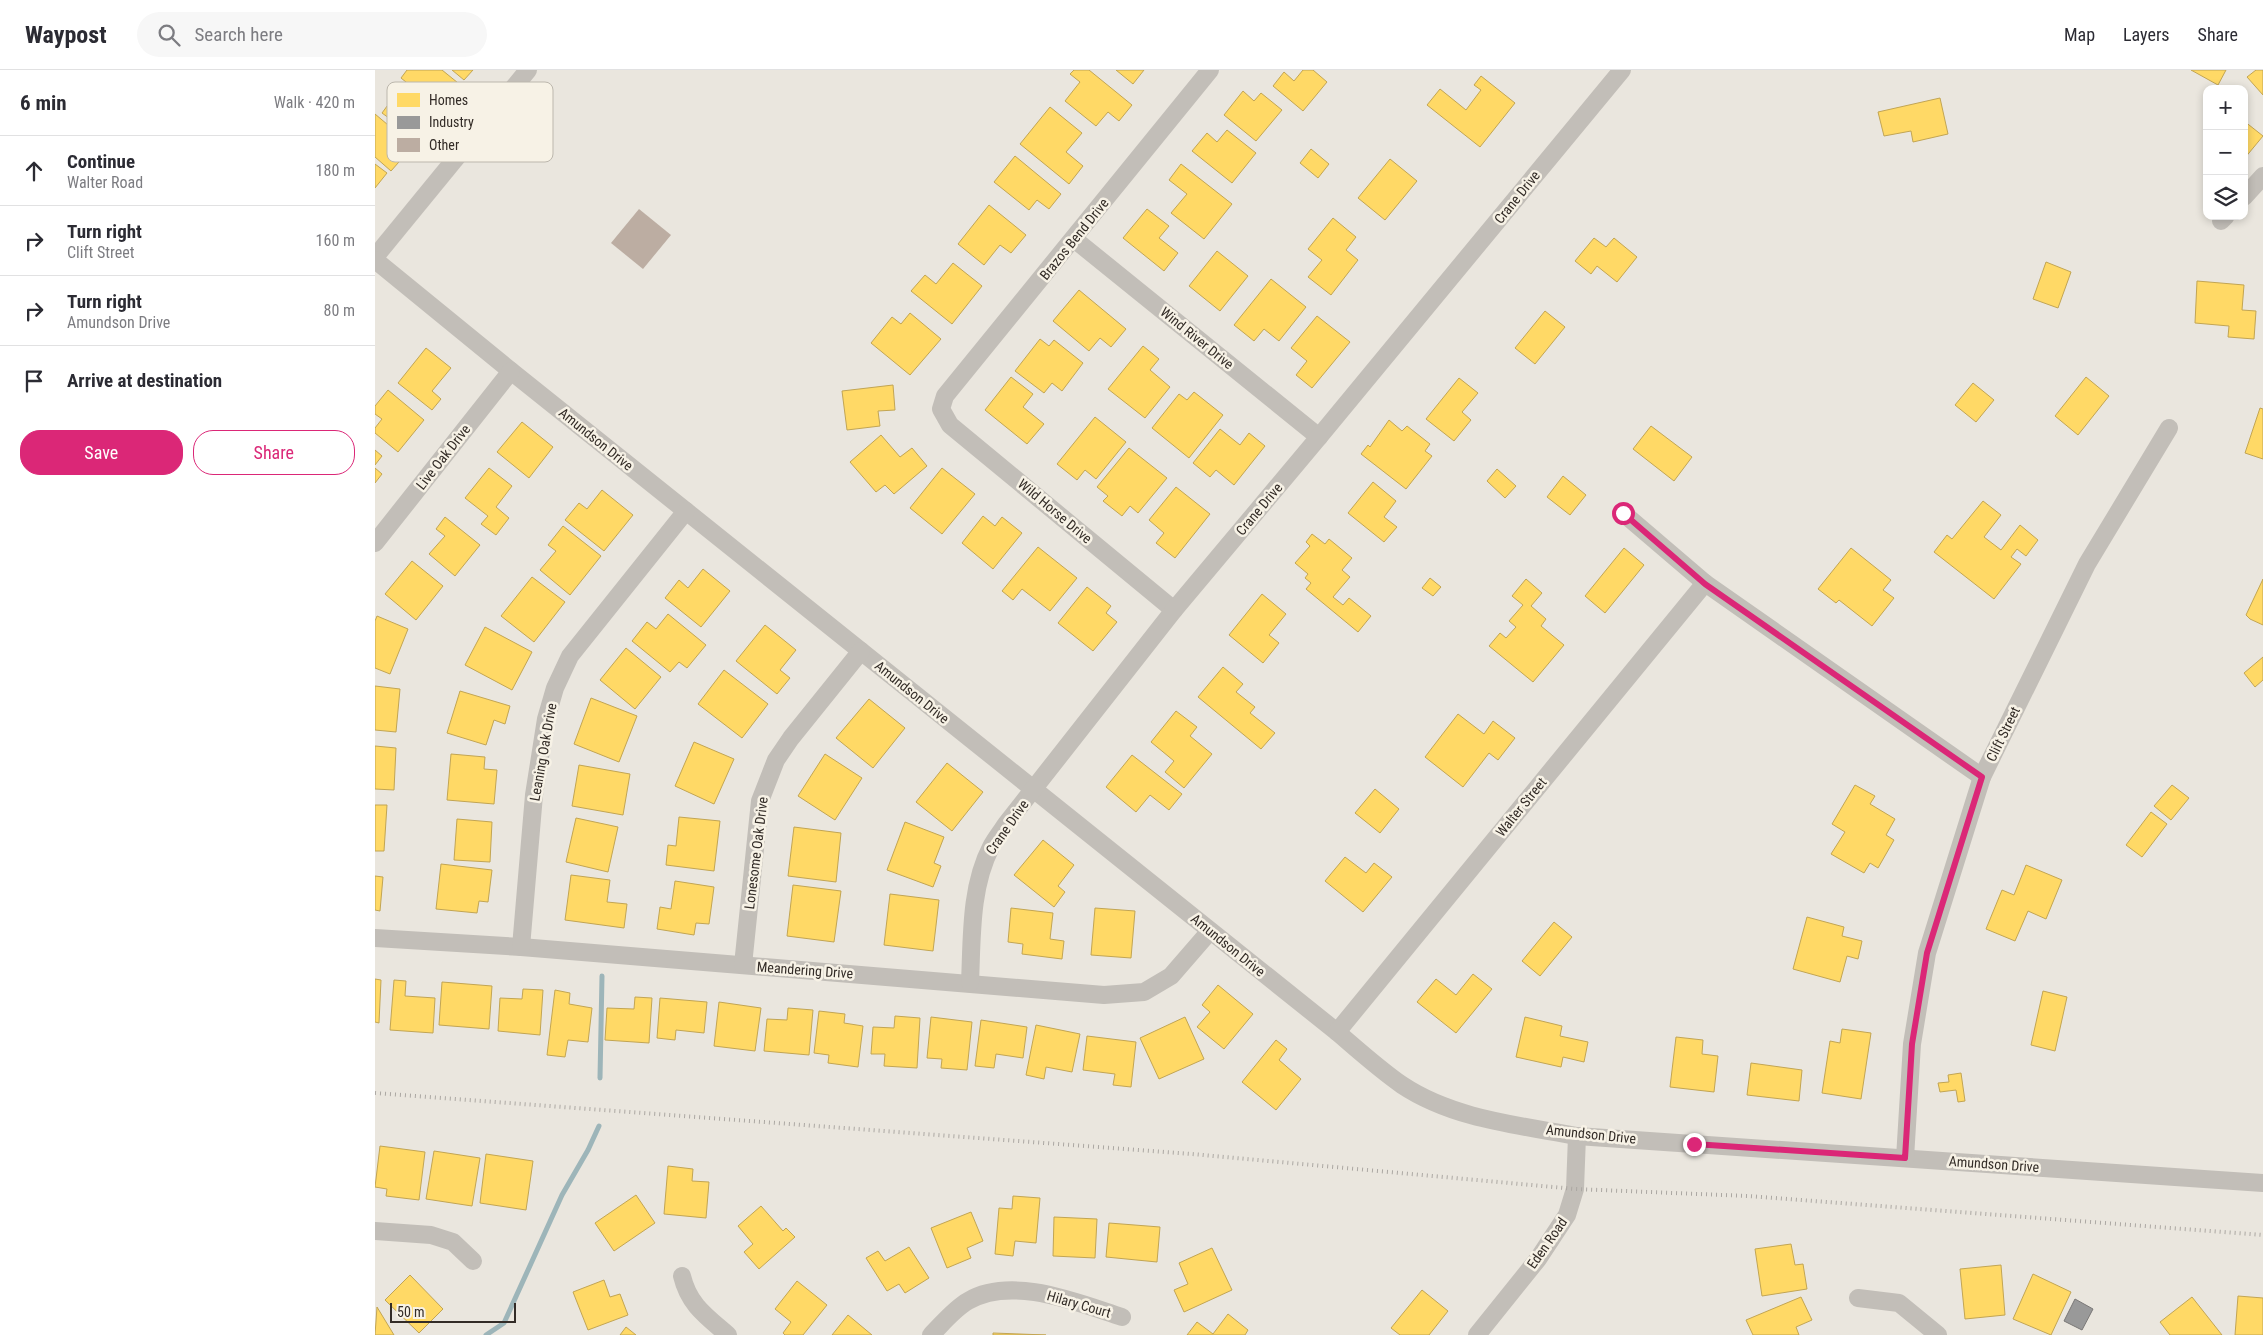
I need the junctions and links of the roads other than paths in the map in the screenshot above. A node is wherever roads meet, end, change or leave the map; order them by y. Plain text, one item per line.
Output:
1 (528, 70) edge
2 (1210, 70) edge
3 (1622, 70) edge
4 (518, 82) edge
5 (453, 162) edge
6 (2263, 176) edge
7 (2248, 193) edge
8 (1074, 239) junction
9 (375, 258) edge
10 (511, 371) junction
11 (941, 409) joint
12 (2169, 428) dead end
13 (1319, 437) junction
14 (686, 511) junction
15 (1623, 513) dead end
16 (375, 543) edge
17 (1705, 584) junction
18 (1174, 610) junction
19 (861, 652) junction
20 (1982, 777) junction
21 (1034, 789) junction
22 (1210, 931) junction
23 (375, 938) edge
24 (521, 947) junction
25 (743, 966) junction
26 (970, 983) junction
27 (1337, 1032) junction
28 (1577, 1136) junction
29 (1905, 1158) junction
30 (2263, 1182) edge
31 (375, 1231) edge
32 (473, 1261) dead end
33 (682, 1276) dead end
34 (1858, 1298) dead end
35 (1122, 1317) dead end
36 (728, 1335) edge
37 (931, 1335) edge
38 (1477, 1335) edge
39 (1938, 1335) edge

1 - 4 street
2 - 8 street, Brazos Bend Drive
3 - 13 street, Crane Drive
5 - 9 street
6 - 7 street
8 - 11 street, Brazos Bend Drive
8 - 13 street, Wind River Drive
9 - 10 street, Amundson Drive
10 - 14 street, Amundson Drive
10 - 16 street, Live Oak Drive
11 - 18 street, Wild Horse Drive
12 - 20 street, Clift Street
13 - 18 street, Crane Drive
14 - 19 street, Amundson Drive
14 - 24 street, Leaning Oak Drive
15 - 17 street
17 - 20 street
17 - 27 street, Walter Street
18 - 21 street, Crane Drive
19 - 21 street, Amundson Drive
19 - 25 street, Lonesome Oak Drive
20 - 29 street, Clift Street
21 - 22 street, Amundson Drive
21 - 26 street, Crane Drive
22 - 26 street, Meandering Drive
22 - 27 street, Amundson Drive
23 - 24 street, Meandering Drive
24 - 25 street, Meandering Drive
25 - 26 street, Meandering Drive
27 - 28 street, Amundson Drive
28 - 29 street, Amundson Drive
28 - 38 street, Eden Road
29 - 30 street, Amundson Drive
31 - 32 street
33 - 36 street
34 - 39 street
35 - 37 street, Hilary Court

